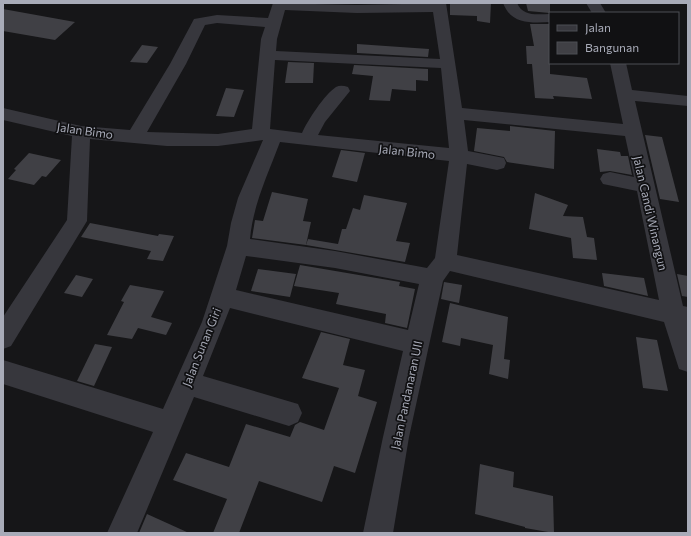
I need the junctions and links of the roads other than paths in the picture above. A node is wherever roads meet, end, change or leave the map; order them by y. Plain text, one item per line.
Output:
1 (510, 3) edge
2 (593, 3) edge
3 (279, 4) edge
4 (439, 6) edge
5 (598, 12) edge
6 (549, 18) edge
7 (274, 23) junction
8 (268, 55) junction
9 (449, 64) junction
10 (618, 64) edge
11 (342, 91) dead end
12 (624, 94) junction
13 (688, 101) edge
14 (453, 113) junction
15 (3, 114) edge
16 (632, 131) junction
17 (81, 132) junction
18 (267, 135) junction
19 (136, 136) junction
20 (307, 139) junction
21 (459, 156) junction
22 (497, 163) dead end
23 (610, 179) dead end
24 (645, 186) junction
25 (238, 246) junction
26 (438, 270) junction
27 (221, 296) junction
28 (681, 316) edge
29 (3, 338) edge
30 (417, 343) junction
31 (688, 361) edge
32 (3, 372) edge
33 (187, 383) junction
34 (289, 413) dead end
35 (169, 424) junction
36 (122, 533) edge
37 (378, 533) edge

1 - 6 street
2 - 5 street
3 - 4 street
3 - 7 street, Jalan Sunan Giri
4 - 9 street
7 - 8 street, Jalan Sunan Giri
7 - 19 street
8 - 9 street
8 - 18 street, Jalan Sunan Giri
9 - 14 street
10 - 12 street, Jalan Candi Winangun
11 - 20 street
12 - 13 street
12 - 16 street, Jalan Candi Winangun
14 - 16 street
14 - 21 street
15 - 17 street, Jalan Bimo
16 - 24 street, Jalan Candi Winangun
17 - 19 street, Jalan Bimo
17 - 29 street
18 - 19 street, Jalan Bimo
18 - 20 street, Jalan Bimo
18 - 25 street, Jalan Sunan Giri
20 - 21 street, Jalan Bimo
21 - 22 street, Jalan Bimo
21 - 26 street
23 - 24 street
24 - 28 street, Jalan Candi Winangun
25 - 26 street
25 - 27 street, Jalan Sunan Giri
26 - 28 street
26 - 30 street, Jalan Pandanaran UII
27 - 30 street
27 - 33 street, Jalan Sunan Giri
28 - 31 street, Jalan Candi Winangun
30 - 37 street, Jalan Pandanaran UII
32 - 35 street
33 - 34 street
33 - 35 street, Jalan Sunan Giri
35 - 36 street, Jalan Sunan Giri

